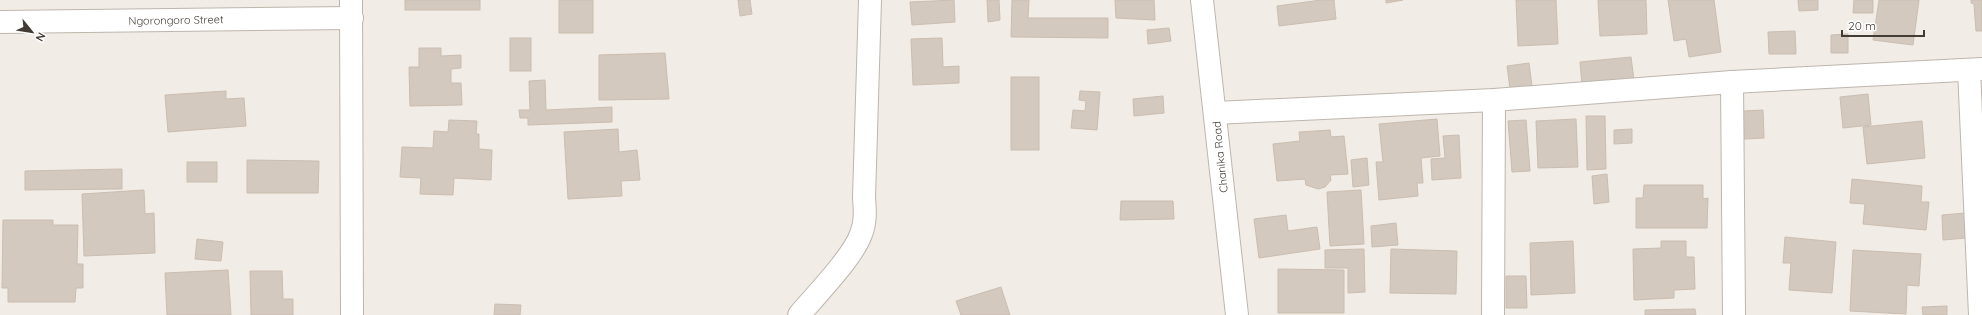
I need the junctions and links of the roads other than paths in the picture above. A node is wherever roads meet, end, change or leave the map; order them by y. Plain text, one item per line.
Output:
1 (870, 0) edge
2 (1202, 0) edge
3 (352, 9) edge
4 (0, 22) edge
5 (1976, 69) edge
6 (1732, 82) junction
7 (1494, 100) junction
8 (1215, 113) junction
9 (1977, 120) edge
10 (352, 315) edge
11 (800, 315) edge
12 (1238, 315) edge
13 (1493, 315) edge
14 (1734, 315) edge
15 (1980, 315) edge

1 - 11 street
2 - 8 street, Chanika Road
3 - 4 street, Ngorongoro Street
3 - 10 street
5 - 6 street
5 - 9 street
6 - 7 street
6 - 14 street
7 - 8 street
7 - 13 street
8 - 12 street, Chanika Road
9 - 15 street

